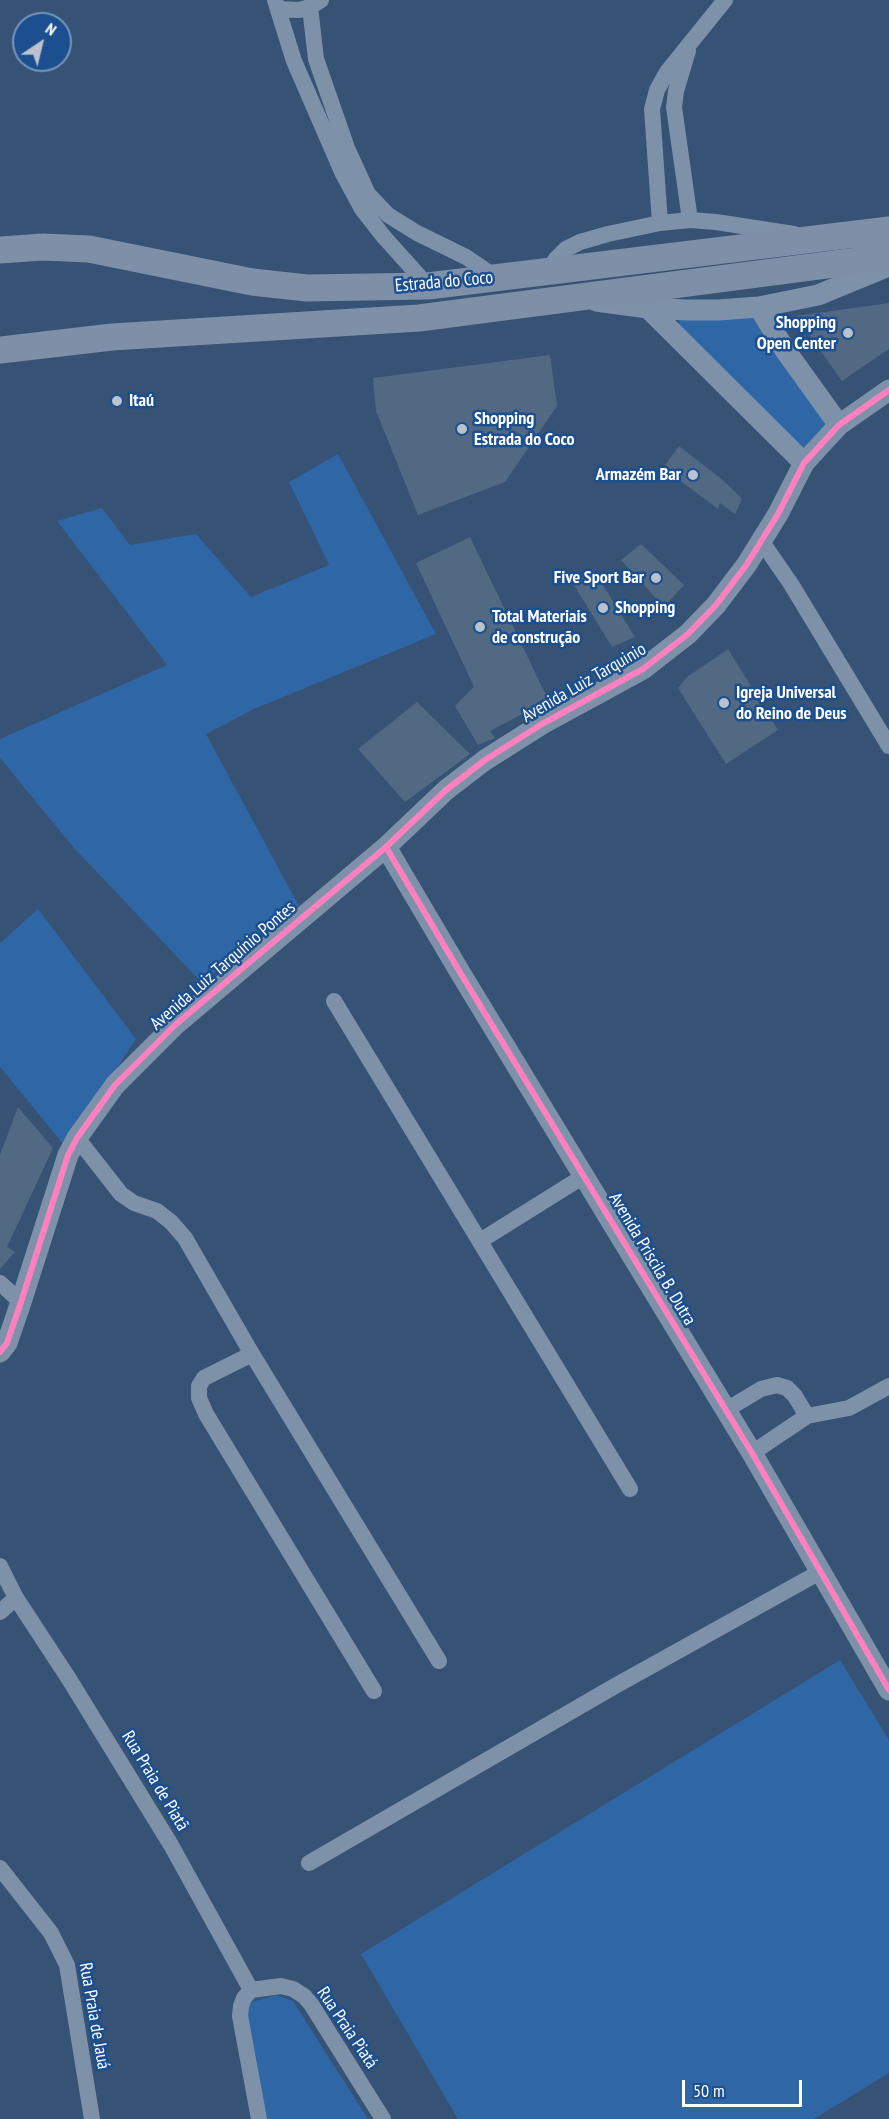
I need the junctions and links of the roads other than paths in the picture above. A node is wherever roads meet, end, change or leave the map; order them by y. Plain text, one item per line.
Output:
1 (725, 0) edge
2 (277, 4) edge
3 (316, 4) edge
4 (691, 42) junction
5 (657, 90) junction
6 (676, 91) junction
7 (329, 120) junction
8 (359, 190) junction
9 (686, 191) junction
10 (658, 197) junction
11 (690, 220) junction
12 (660, 223) junction
13 (889, 230) edge
14 (821, 240) junction
15 (0, 250) edge
16 (889, 257) edge
17 (889, 266) edge
18 (546, 273) junction
19 (496, 278) junction
20 (428, 286) junction
21 (574, 298) junction
22 (759, 307) junction
23 (648, 308) junction
24 (0, 350) edge
25 (889, 390) edge
26 (839, 425) junction
27 (804, 463) junction
28 (762, 542) junction
29 (889, 746) edge
30 (386, 847) junction
31 (334, 1001) dead end
32 (77, 1138) junction
33 (584, 1176) junction
34 (480, 1241) junction
35 (0, 1282) edge
36 (21, 1302) junction
37 (0, 1352) edge
38 (252, 1354) junction
39 (889, 1386) edge
40 (726, 1410) junction
41 (807, 1416) junction
42 (752, 1453) junction
43 (630, 1489) dead end
44 (0, 1566) edge
45 (820, 1572) junction
46 (16, 1598) junction
47 (0, 1612) edge
48 (439, 1661) dead end
49 (889, 1690) edge
50 (374, 1691) dead end
51 (309, 1863) dead end
52 (0, 1868) edge
53 (251, 1990) junction
54 (92, 2119) edge
55 (259, 2119) edge
56 (382, 2119) edge

1 - 4 street
2 - 3 street
2 - 7 street
3 - 7 street
4 - 5 street
4 - 6 street
5 - 6 street
5 - 10 street
6 - 9 street
7 - 8 street
8 - 19 street
8 - 20 street
9 - 10 street
9 - 11 street
10 - 12 street
11 - 12 street
11 - 14 street
12 - 18 street
13 - 14 highway, Estrada do Coco
14 - 18 highway, Estrada do Coco
15 - 20 highway, Estrada do Coco
16 - 21 highway, Estrada do Coco
17 - 22 street
18 - 19 highway, Estrada do Coco
19 - 20 highway, Estrada do Coco
21 - 23 street
21 - 24 highway, Estrada do Coco
22 - 23 street
22 - 26 street
23 - 27 street
25 - 26 street, Avenida Luiz Tarquinio
26 - 27 street, Avenida Luiz Tarquinio
27 - 28 street, Avenida Luiz Tarquinio
28 - 29 street
28 - 30 street, Avenida Luiz Tarquinio
30 - 32 street, Avenida Luiz Tarquínio Pontes
30 - 33 street, Avenida Priscila B. Dutra
31 - 34 street
32 - 36 street, Avenida Luiz Tarquínio Pontes
32 - 38 street
33 - 34 street
33 - 40 street, Avenida Priscila B. Dutra
34 - 43 street
35 - 36 street
36 - 37 street, Avenida Luiz Tarquínio Pontes
38 - 48 street
38 - 50 street
39 - 41 street
40 - 41 street
40 - 42 street, Avenida Priscila B. Dutra
41 - 42 street
42 - 45 street, Avenida Priscila B. Dutra
44 - 46 street, Rua Praia de Piatã
45 - 49 street, Avenida Priscila B. Dutra
45 - 51 street
46 - 47 street
46 - 53 street, Rua Praia de Piatã
52 - 54 street, Rua Praia de Jauá
53 - 55 street
53 - 56 street, Rua Praia Piatá

